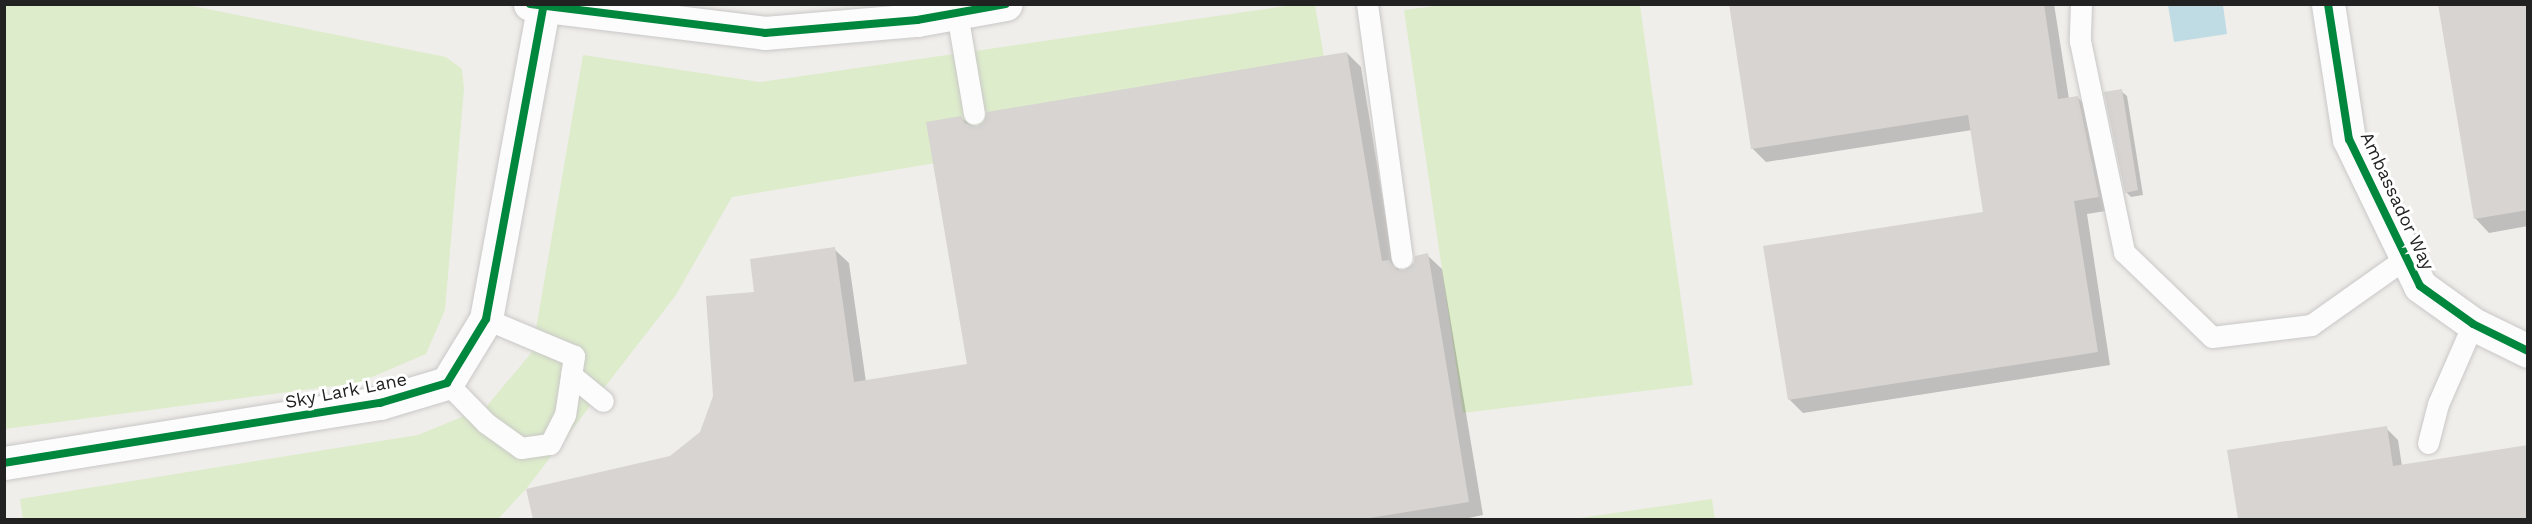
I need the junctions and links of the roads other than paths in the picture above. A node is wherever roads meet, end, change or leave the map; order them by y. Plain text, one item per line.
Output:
1 (1367, 4) edge
2 (2081, 4) edge
3 (2328, 4) edge
4 (539, 5) edge
5 (978, 8) edge
6 (916, 12) edge
7 (974, 114) dead end
8 (2407, 256) junction
9 (1402, 258) dead end
10 (486, 319) junction
11 (2473, 324) junction
12 (2528, 351) edge
13 (571, 375) junction
14 (447, 383) junction
15 (603, 401) dead end
16 (2428, 443) dead end
17 (4, 463) edge

1 - 9 lane
2 - 8 lane
3 - 8 street, Ambassador Way
4 - 6 street
4 - 10 street
5 - 6 street
5 - 7 lane
8 - 11 street, Ambassador Way
10 - 13 lane
10 - 14 street
11 - 12 street, Ambassador Way
11 - 16 lane
13 - 14 lane
13 - 15 lane
14 - 17 street, Sky Lark Lane

